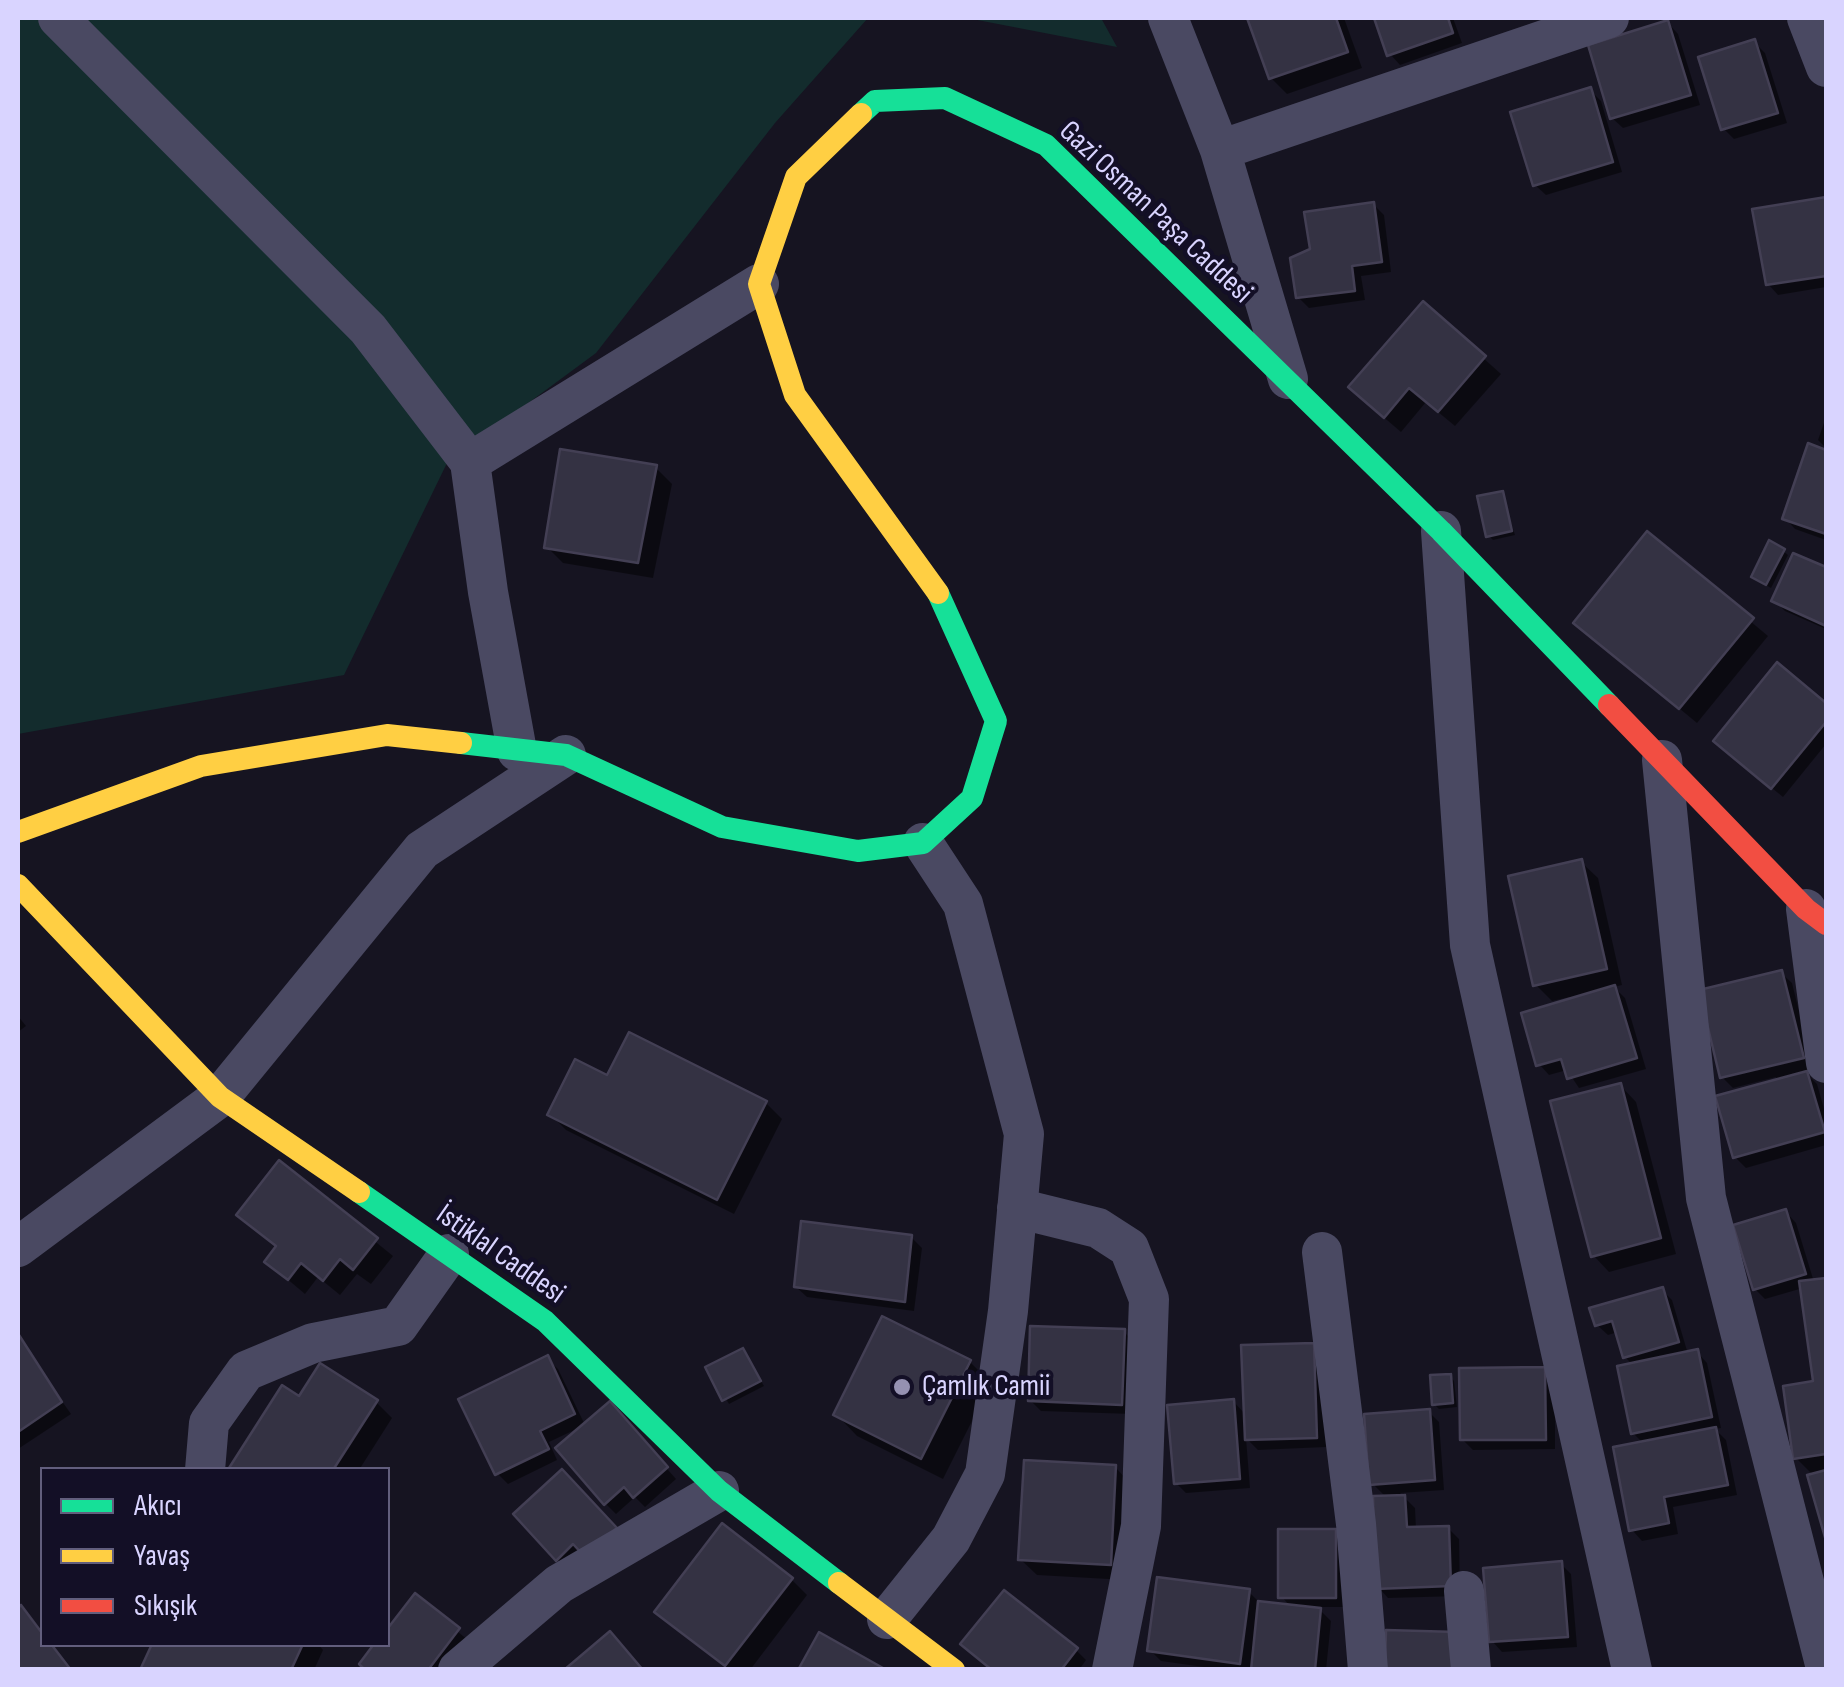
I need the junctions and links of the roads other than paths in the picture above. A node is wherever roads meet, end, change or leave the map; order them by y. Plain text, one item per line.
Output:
1 (58, 18) edge
2 (1168, 18) edge
3 (1610, 18) edge
4 (1808, 18) edge
5 (1826, 67) edge
6 (1220, 150) junction
7 (759, 284) junction
8 (1290, 383) junction
9 (470, 462) junction
10 (1442, 531) junction
11 (518, 751) junction
12 (566, 755) junction
13 (1662, 760) junction
14 (18, 832) edge
15 (922, 843) junction
16 (18, 886) edge
17 (1816, 916) edge
18 (1826, 1062) edge
19 (220, 1097) junction
20 (1017, 1208) junction
21 (18, 1247) edge
22 (1322, 1252) dead end
23 (449, 1254) junction
24 (205, 1467) edge
25 (719, 1491) junction
26 (1464, 1591) dead end
27 (887, 1619) junction
28 (1826, 1668) edge
29 (458, 1670) edge
30 (954, 1670) edge
31 (1112, 1670) edge
32 (1368, 1670) edge
33 (1471, 1670) edge
34 (1632, 1670) edge

1 - 9 street
2 - 6 street
3 - 6 street
4 - 5 street
6 - 8 street
7 - 8 street, Gazi Osman Paşa Caddesi
7 - 9 street
7 - 15 street
8 - 10 street, Gazi Osman Paşa Caddesi
9 - 11 street
10 - 13 street, Gazi Osman Paşa Caddesi
10 - 34 street
11 - 12 street
11 - 14 street
12 - 15 street
12 - 19 street
13 - 17 street, Gazi Osman Paşa Caddesi
13 - 28 street
15 - 20 street
16 - 19 street, İstiklal Caddesi
17 - 18 street
19 - 21 street
19 - 23 street, İstiklal Caddesi
20 - 27 street
20 - 31 street
22 - 32 street
23 - 24 street
23 - 25 street, İstiklal Caddesi
25 - 27 street, İstiklal Caddesi
25 - 29 street
26 - 33 street
27 - 30 street, İstiklal Caddesi

